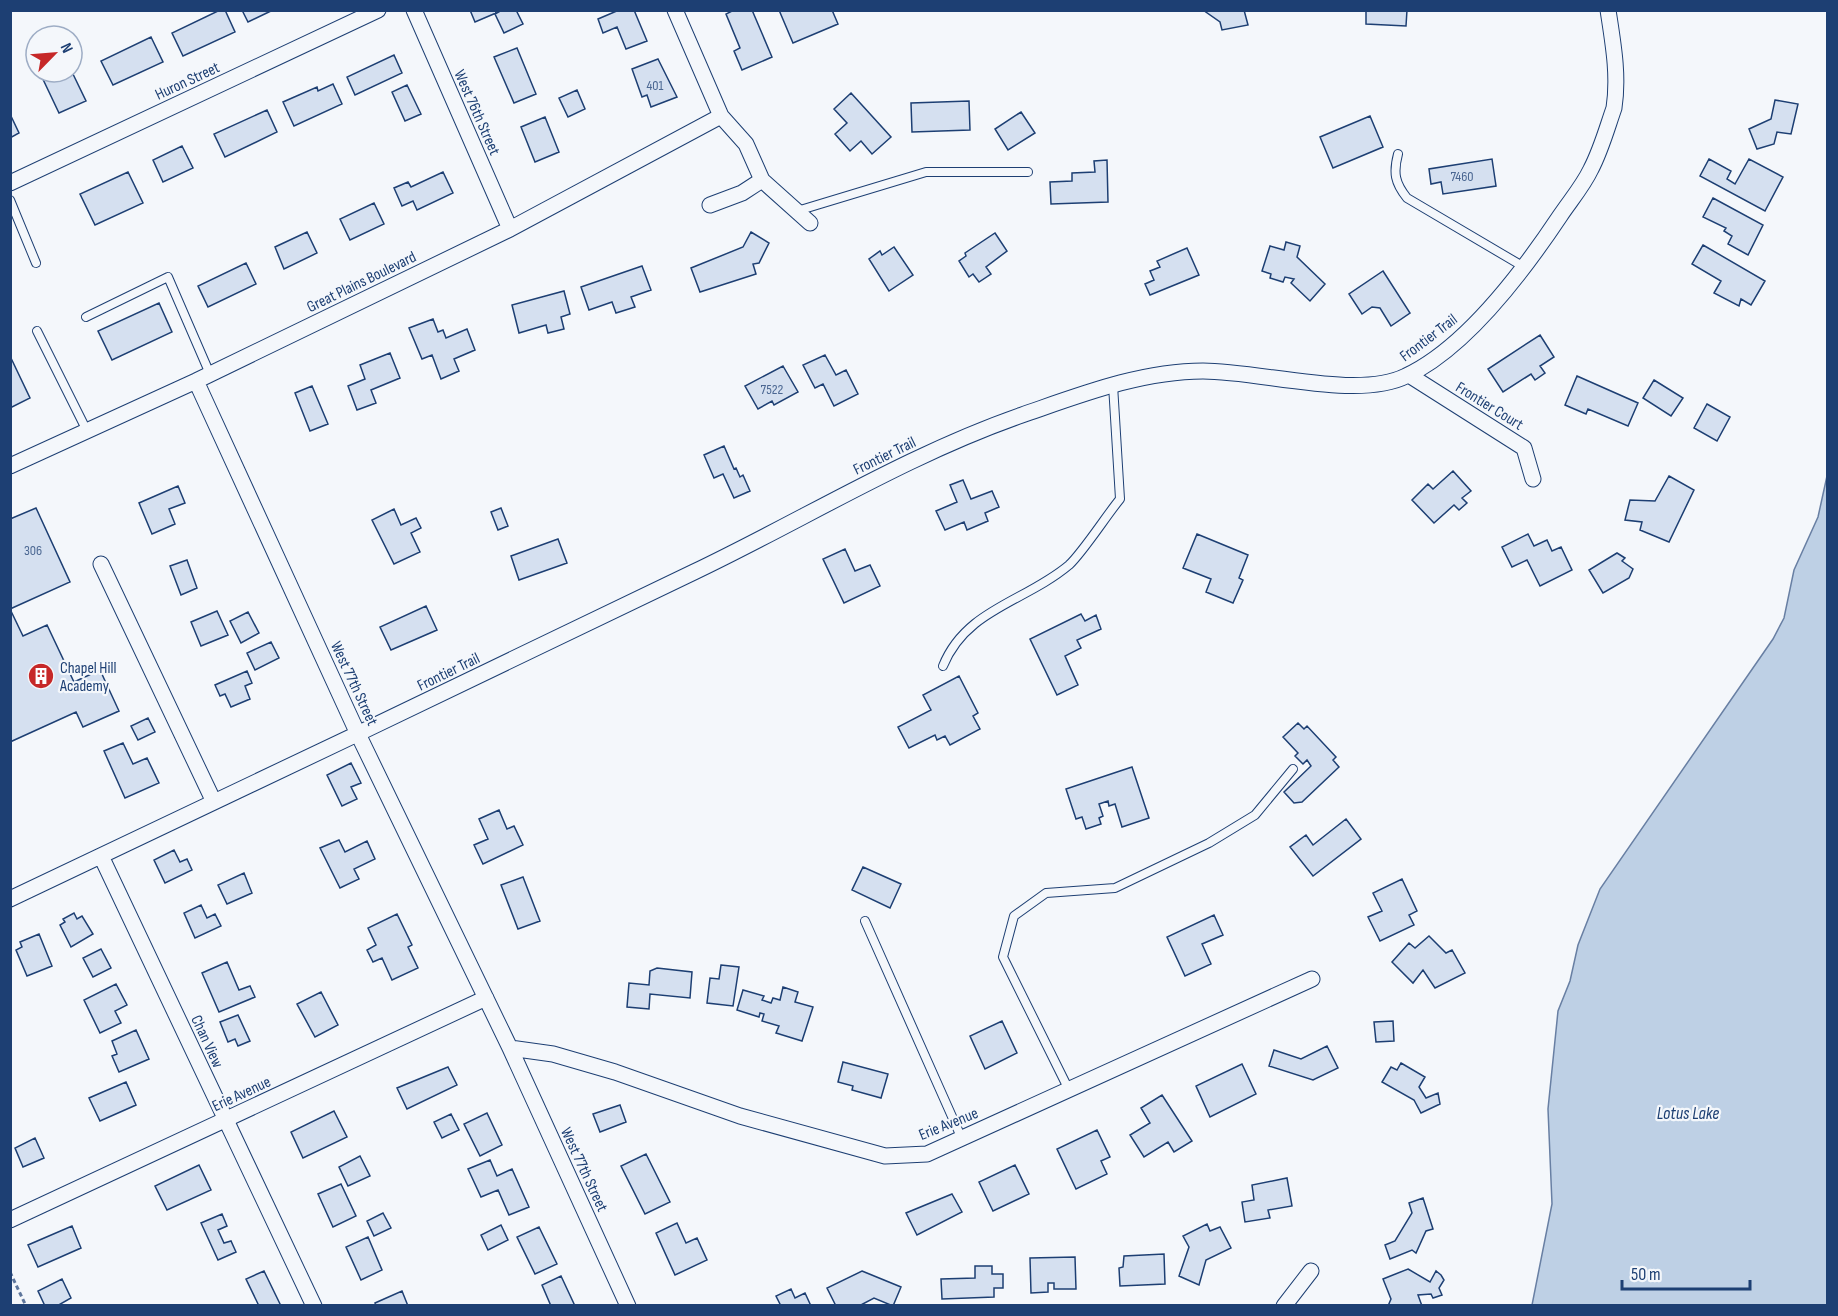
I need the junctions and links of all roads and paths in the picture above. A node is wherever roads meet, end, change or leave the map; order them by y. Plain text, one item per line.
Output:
1 (378, 10) edge
2 (414, 10) edge
3 (675, 10) edge
4 (1608, 10) edge
5 (721, 116) junction
6 (1398, 154) dead end
7 (1028, 172) dead end
8 (762, 180) junction
9 (10, 183) edge
10 (10, 200) edge
11 (710, 205) dead end
12 (797, 211) junction
13 (810, 223) dead end
14 (510, 229) junction
15 (36, 263) dead end
16 (1525, 268) junction
17 (86, 317) dead end
18 (37, 331) dead end
19 (210, 374) junction
20 (1409, 375) junction
21 (196, 381) junction
22 (1113, 385) junction
23 (87, 431) junction
24 (10, 466) edge
25 (1533, 479) dead end
26 (101, 564) dead end
27 (943, 666) dead end
28 (358, 734) junction
29 (1293, 769) dead end
30 (214, 802) junction
31 (101, 856) junction
32 (10, 899) edge
33 (865, 921) dead end
34 (1312, 979) dead end
35 (486, 998) junction
36 (510, 1048) junction
37 (1070, 1091) junction
38 (226, 1120) junction
39 (962, 1140) junction
40 (10, 1220) edge
41 (1311, 1270) dead end
42 (10, 1272) edge
43 (26, 1305) edge
44 (314, 1305) edge
45 (628, 1305) edge
46 (1284, 1305) edge

1 - 9 street, Huron Street
2 - 14 street, West 76th Street
3 - 5 street
4 - 16 street, Frontier Trail
5 - 8 street
5 - 14 street, Great Plains Boulevard
6 - 16 lane
7 - 12 lane
8 - 11 street
8 - 12 street
10 - 15 lane
12 - 13 street
14 - 19 street, Great Plains Boulevard
16 - 20 street, Frontier Trail
17 - 19 lane
18 - 23 lane
19 - 21 street, Great Plains Boulevard
20 - 22 street, Frontier Trail
20 - 25 street, Frontier Court
21 - 23 street, Great Plains Boulevard
21 - 28 street, West 77th Street
22 - 27 lane
22 - 28 street, Frontier Trail
23 - 24 street, Great Plains Boulevard
26 - 30 street
28 - 30 street, Frontier Trail
28 - 35 street, West 77th Street
29 - 37 lane
30 - 31 street, Frontier Trail
31 - 32 street, Frontier Trail
31 - 38 street, Chan View
33 - 39 lane
34 - 37 street, Erie Avenue
35 - 36 street, West 77th Street
35 - 38 street, Erie Avenue
36 - 39 street, Erie Avenue
36 - 45 street, West 77th Street
37 - 39 street, Erie Avenue
38 - 40 street, Erie Avenue
38 - 44 street, Chan View
41 - 46 street
42 - 43 path

